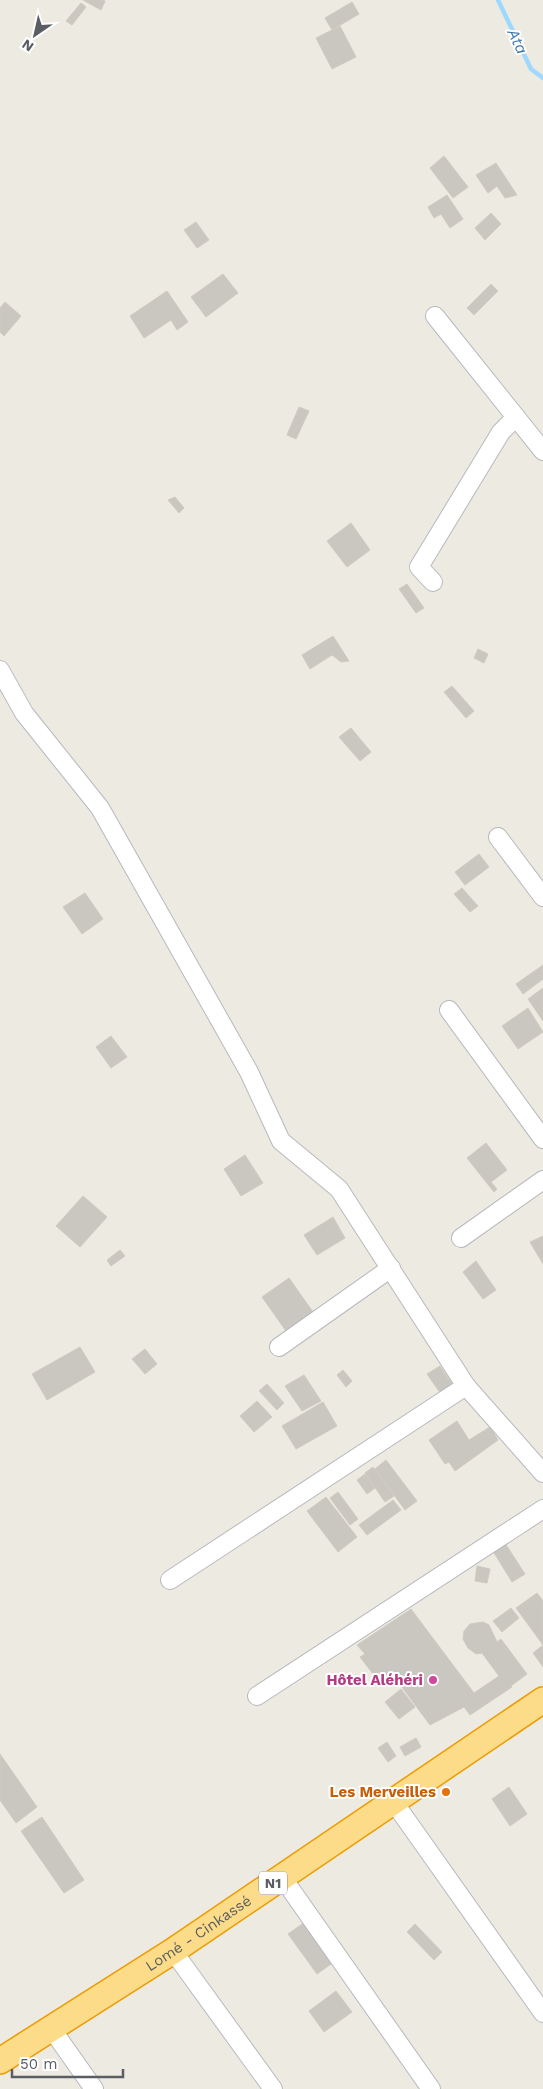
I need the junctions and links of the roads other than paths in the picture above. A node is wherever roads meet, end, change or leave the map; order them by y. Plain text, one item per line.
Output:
1 (435, 316) dead end
2 (516, 417) junction
3 (543, 451) edge
4 (433, 582) dead end
5 (0, 670) edge
6 (498, 838) dead end
7 (543, 897) edge
8 (449, 1010) dead end
9 (543, 1139) edge
10 (543, 1180) edge
11 (461, 1238) dead end
12 (391, 1268) junction
13 (279, 1347) dead end
14 (466, 1386) junction
15 (543, 1473) edge
16 (543, 1508) edge
17 (170, 1580) dead end
18 (257, 1696) dead end
19 (543, 1700) edge
20 (393, 1801) junction
21 (282, 1877) junction
22 (173, 1951) junction
23 (543, 2013) edge
24 (51, 2028) junction
25 (0, 2061) edge
26 (94, 2089) edge
27 (273, 2089) edge
28 (431, 2089) edge

1 - 2 street
2 - 3 street
2 - 4 street
5 - 12 street
6 - 7 street
8 - 9 street
10 - 11 street
12 - 13 street
12 - 14 street
14 - 15 street
14 - 17 street
16 - 18 street
19 - 20 highway, Lomé - Cinkassé / N1
20 - 21 highway, Lomé - Cinkassé / N1
20 - 23 street
21 - 22 highway, Lomé - Cinkassé / N1
21 - 28 street
22 - 24 highway, Lomé - Cinkassé / N1
22 - 27 street
24 - 25 highway, Lomé - Cinkassé / N1
24 - 26 street

